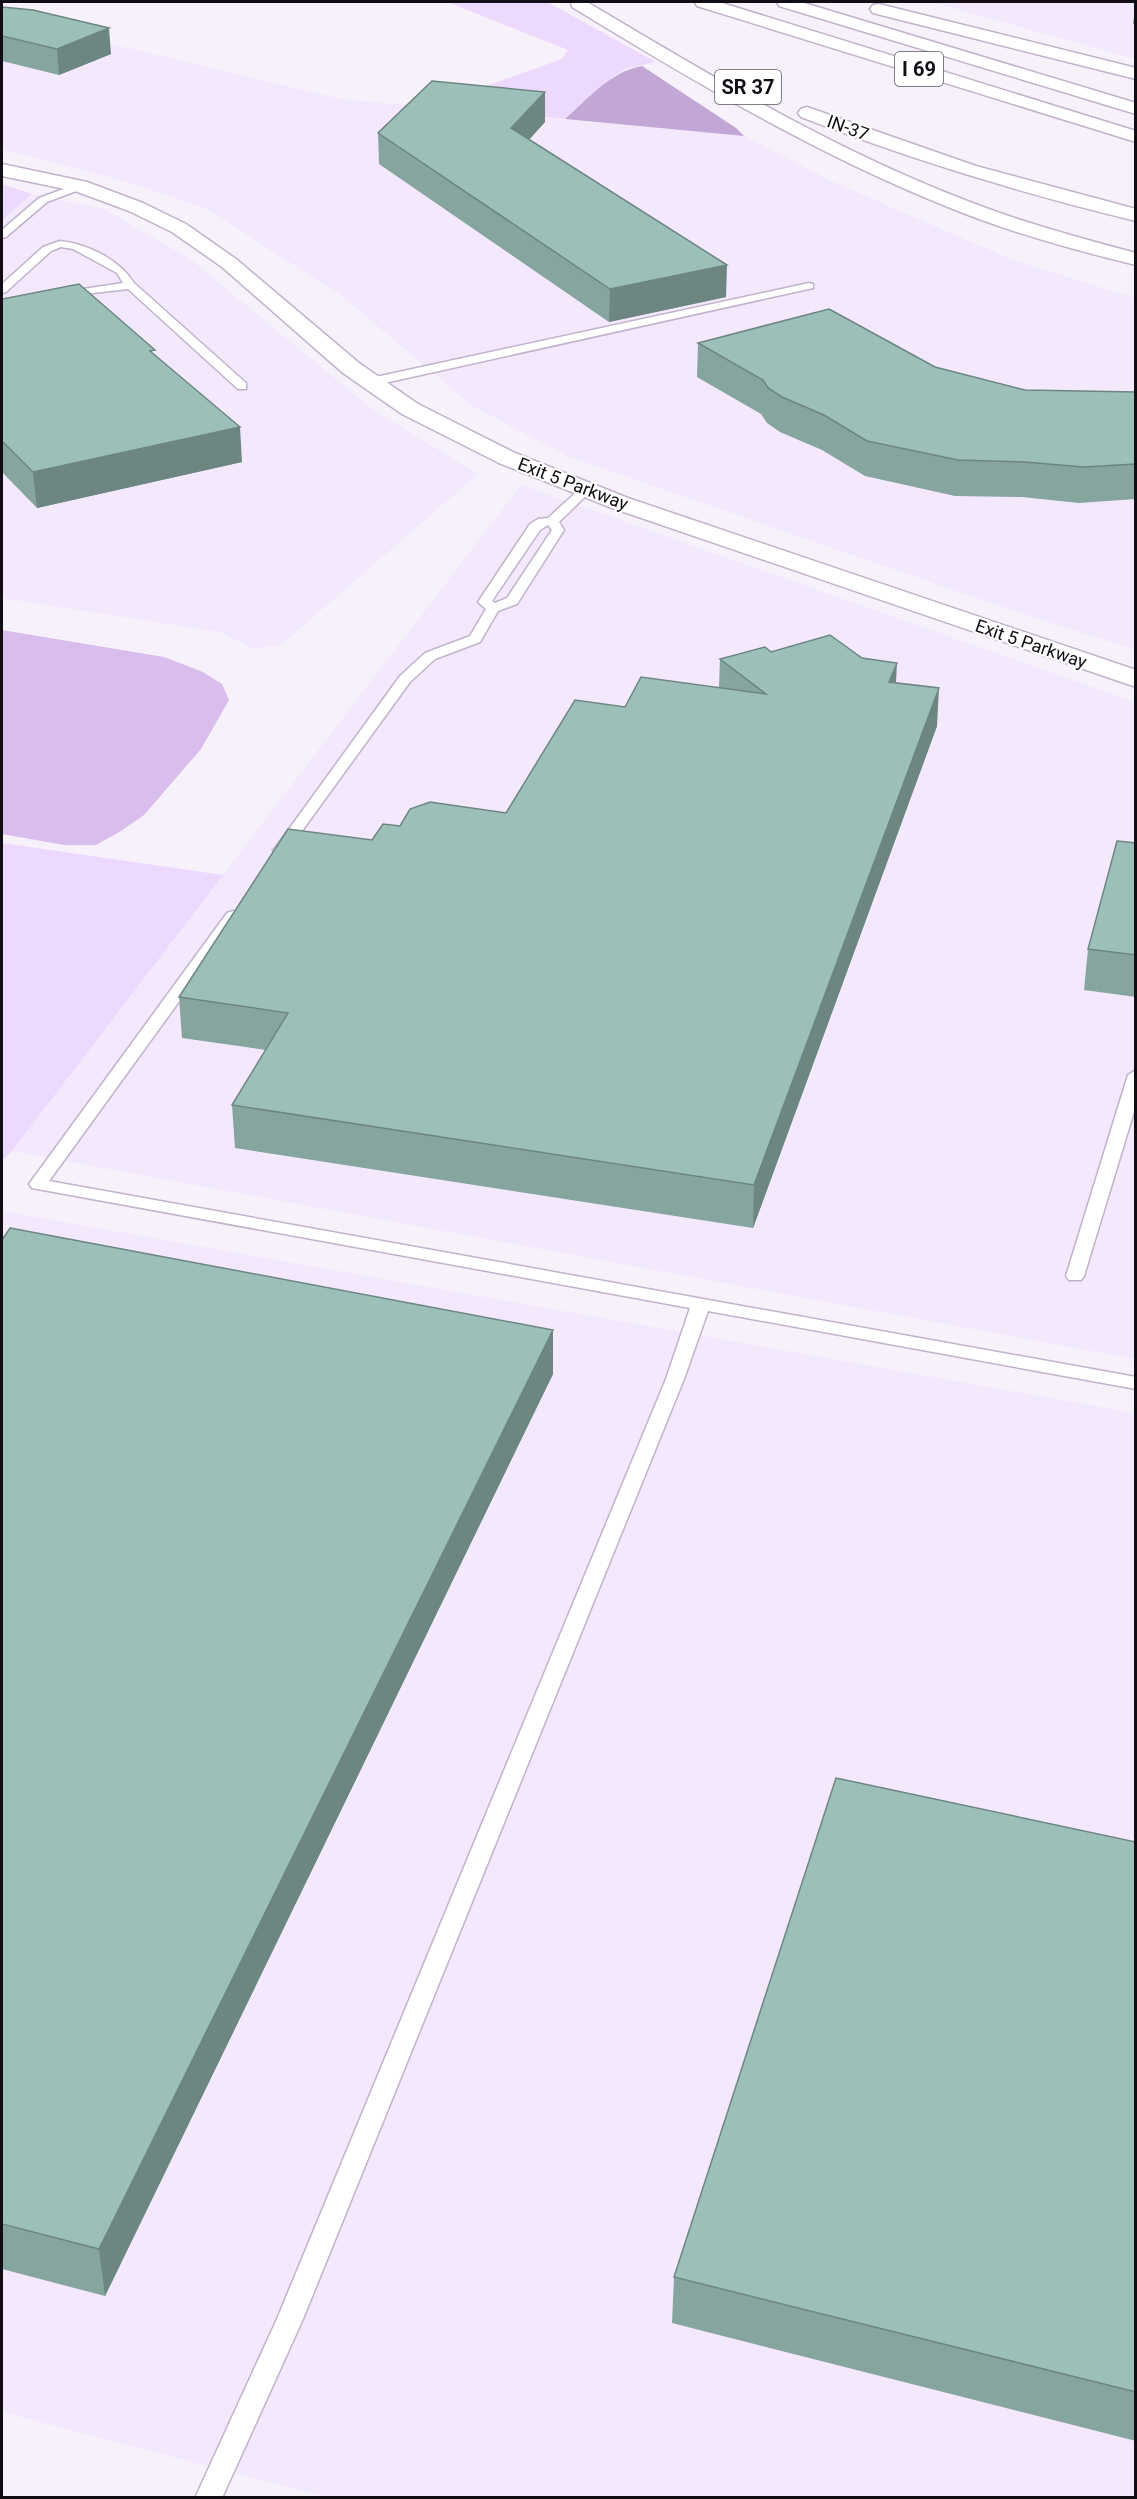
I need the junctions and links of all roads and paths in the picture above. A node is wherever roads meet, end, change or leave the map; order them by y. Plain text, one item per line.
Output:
1 (577, 2) edge
2 (703, 2) edge
3 (785, 2) edge
4 (1136, 74) edge
5 (1136, 90) edge
6 (1136, 109) edge
7 (1136, 137) edge
8 (2, 162) edge
9 (2, 170) edge
10 (73, 184) junction
11 (1136, 214) edge
12 (2, 235) edge
13 (1136, 259) edge
14 (130, 285) junction
15 (809, 286) dead end
16 (2, 290) edge
17 (51, 298) edge
18 (370, 382) junction
19 (242, 386) dead end
20 (586, 490) junction
21 (552, 521) junction
22 (493, 608) junction
23 (1136, 679) edge
24 (273, 860) edge
25 (239, 908) edge
26 (1136, 1075) edge
27 (1075, 1276) dead end
28 (700, 1304) junction
29 (1136, 1383) edge
30 (208, 2498) edge

1 - 11 main road, IN-37 / SR 37
1 - 13 main road
2 - 7 main road, I 69
3 - 6 main road, I 69
4 - 5 main road
8 - 10 main road, Exit 5 Parkway
9 - 10 main road, Exit 5 Parkway
10 - 12 lane
10 - 18 main road, Exit 5 Parkway
14 - 16 lane
14 - 17 lane
14 - 19 lane
15 - 18 lane
18 - 20 main road, Exit 5 Parkway
20 - 21 lane
20 - 23 main road, Exit 5 Parkway
21 - 22 lane
21 - 22 lane
22 - 24 lane
25 - 28 lane
26 - 27 lane
28 - 29 lane
28 - 30 lane

